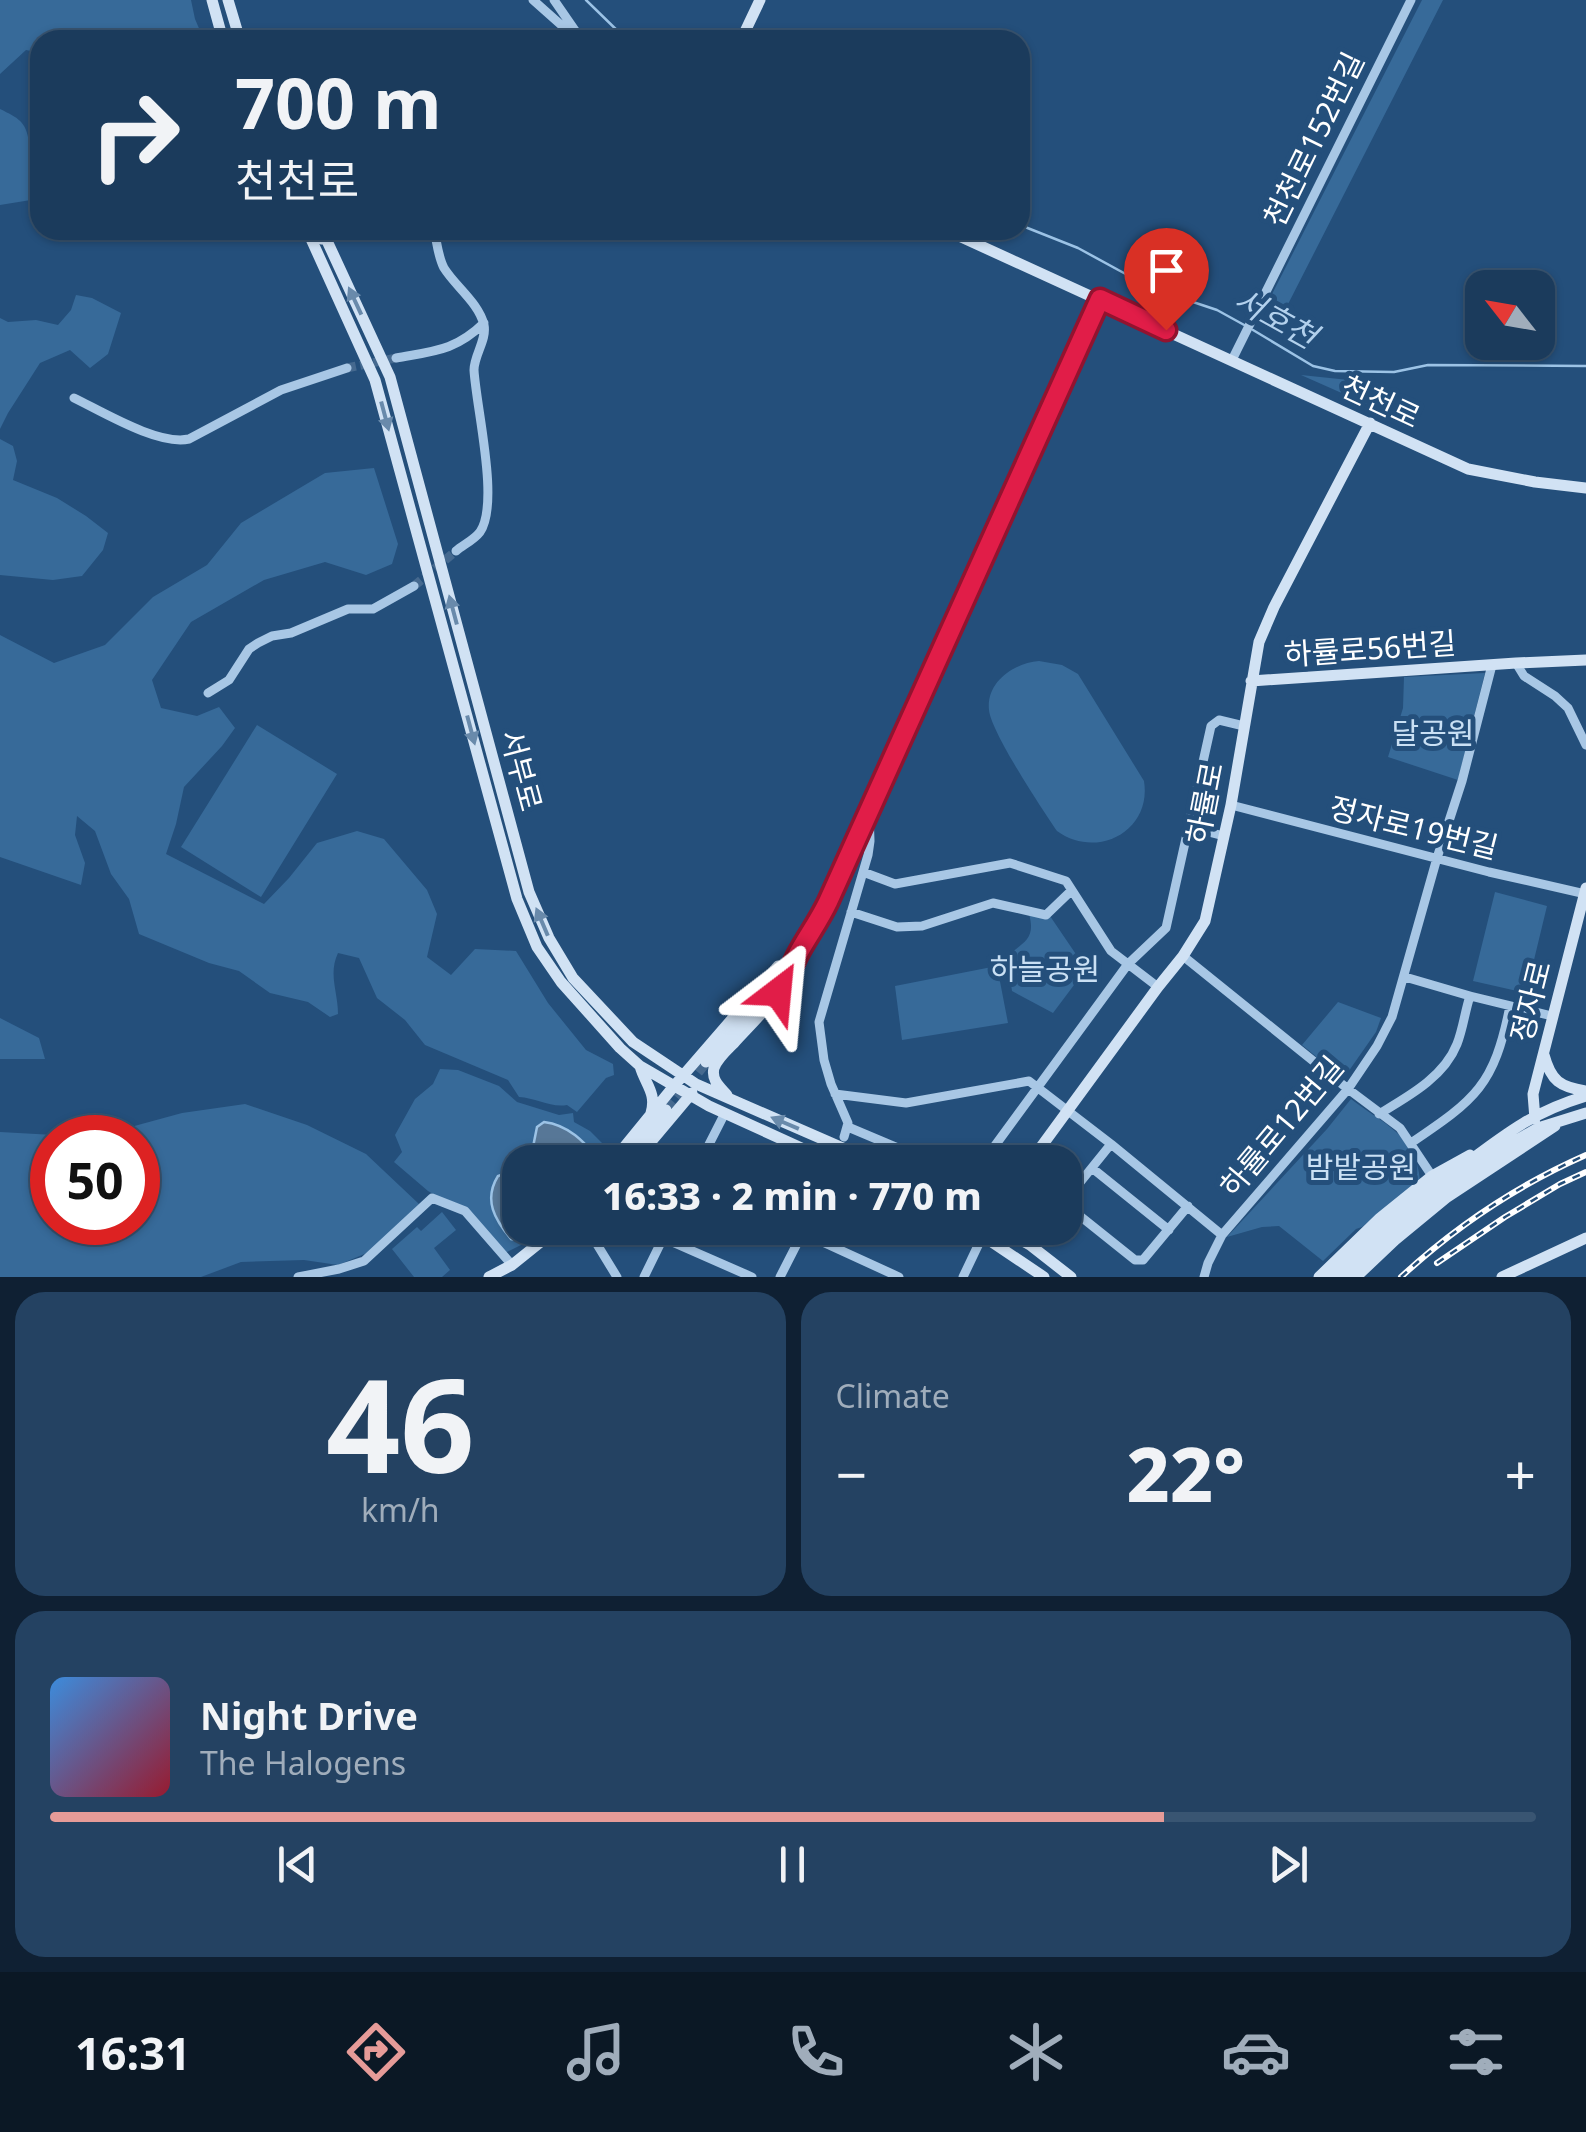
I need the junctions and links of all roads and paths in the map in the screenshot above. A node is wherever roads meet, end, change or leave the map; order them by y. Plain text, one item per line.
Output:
1 (212, 0) edge
2 (228, 0) edge
3 (534, 0) edge
4 (554, 0) edge
5 (760, 0) edge
6 (1411, 0) edge
7 (220, 30) edge
8 (237, 30) edge
9 (568, 30) edge
10 (574, 30) edge
11 (746, 30) edge
12 (321, 240) edge
13 (322, 240) edge
14 (436, 240) edge
15 (968, 240) edge
16 (1100, 299) junction
17 (484, 323) junction
18 (396, 358) tunnel mouth
19 (1232, 360) junction
20 (347, 368) tunnel mouth
21 (74, 398) dead end
22 (1370, 423) junction
23 (1586, 488) edge
24 (456, 552) tunnel mouth
25 (414, 586) tunnel mouth
26 (1586, 660) edge
27 (1516, 662) junction
28 (1492, 665) junction
29 (1252, 680) junction
30 (208, 693) dead end
31 (1244, 726) junction
32 (1586, 745) edge
33 (1231, 805) junction
34 (869, 811) junction
35 (1189, 827) junction
36 (1224, 836) junction
37 (1437, 858) junction
38 (863, 872) junction
39 (1072, 890) junction
40 (1585, 892) edge
41 (852, 912) junction
42 (798, 954) junction
43 (1184, 956) junction
44 (1128, 964) junction
45 (1405, 977) junction
46 (1158, 987) junction
47 (1470, 996) junction
48 (1510, 1006) junction
49 (1552, 1016) junction
50 (1543, 1052) junction
51 (655, 1058) junction
52 (704, 1058) junction
53 (640, 1066) junction
54 (678, 1081) junction
55 (1038, 1087) junction
56 (693, 1090) junction
57 (1348, 1090) junction
58 (1586, 1093) edge
59 (835, 1094) junction
60 (732, 1100) junction
61 (666, 1110) tunnel mouth
62 (1069, 1110) junction
63 (726, 1113) junction
64 (1586, 1113) edge
65 (1379, 1114) junction
66 (650, 1116) junction
67 (1536, 1122) junction
68 (1560, 1122) junction
69 (1411, 1143) junction
70 (1111, 1144) junction
71 (626, 1145) edge
72 (637, 1145) edge
73 (648, 1145) edge
74 (709, 1145) edge
75 (795, 1145) edge
76 (836, 1145) edge
77 (883, 1145) edge
78 (995, 1145) edge
79 (1043, 1145) edge
80 (1482, 1149) junction
81 (1092, 1168) junction
82 (1432, 1176) junction
83 (1082, 1181) edge
84 (1188, 1206) junction
85 (1082, 1216) edge
86 (1169, 1230) junction
87 (1222, 1235) junction
88 (1586, 1238) edge
89 (537, 1245) edge
90 (597, 1245) edge
91 (660, 1245) edge
92 (689, 1245) edge
93 (796, 1245) edge
94 (834, 1245) edge
95 (978, 1245) edge
96 (1003, 1245) edge
97 (1030, 1245) edge
98 (1533, 1262) junction
99 (512, 1265) junction
100 (298, 1277) edge
101 (489, 1277) edge
102 (617, 1277) edge
103 (644, 1277) edge
104 (752, 1277) edge
105 (780, 1277) edge
106 (899, 1277) edge
107 (963, 1277) edge
108 (1044, 1277) edge
109 (1071, 1277) edge
110 (1204, 1277) edge
111 (1318, 1277) edge
112 (1331, 1277) edge
113 (1343, 1277) edge
114 (1356, 1277) edge
115 (1502, 1277) edge
116 (1510, 1277) edge

1 - 7 main road
2 - 8 main road
3 - 9 street
4 - 10 street
5 - 11 main road
6 - 19 street, 천천로152번길
12 -> 53 main road, 서부로
51 -> 13 main road, 서부로
14 - 17 street
15 - 16 main road, 천천로
16 - 19 main road, 천천로
16 - 34 main road
17 - 18 street
17 - 24 street
19 - 22 main road, 천천로
20 - 21 street
22 - 23 main road, 천천로
22 - 29 main road, 하률로
25 - 30 street
26 - 27 main road, 하률로56번길
27 - 28 main road, 하률로56번길
27 - 32 street
28 - 29 main road, 하률로56번길
28 - 37 street, 하률로12번길
29 - 31 main road, 하률로
31 - 33 main road, 하률로
31 - 35 street
33 - 36 main road, 하률로
33 - 37 street, 정자로19번길
34 - 38 street
34 - 42 main road
35 - 36 street
35 - 44 street
36 - 43 main road, 하률로
37 - 40 street, 정자로19번길
37 - 45 street, 하률로12번길
38 - 39 street
38 - 41 street
39 - 41 street
39 - 44 street
40 - 49 main road, 정자로
41 - 59 street
42 - 52 main road
42 - 60 main road
43 - 46 main road, 하률로
43 - 57 street
44 - 46 street
44 - 55 street
45 - 47 street
45 - 57 street, 하률로12번길
46 - 62 main road, 하률로
47 - 48 street
47 - 65 street
48 - 49 street
48 - 69 street
49 - 50 main road, 정자로
50 - 58 main road
50 - 67 main road, 정자로
51 - 52 main road
51 - 54 main road, 서부로
52 - 54 main road
53 - 54 main road, 서부로
53 - 66 main road
54 - 56 main road, 서부로
54 - 66 main road
55 - 59 street
55 - 62 street, 하률로12번길
55 - 78 street
56 - 60 main road, 서부로
56 - 63 main road, 서부로
56 - 73 main road
57 - 65 street
57 - 87 street, 하률로12번길
58 - 67 main road
59 - 77 street
76 -> 60 main road, 서부로
61 - 72 main road
62 - 70 street, 하률로12번길
62 - 79 main road, 하률로
63 - 74 street
63 - 75 main road, 서부로
64 - 68 main road
65 - 69 street
66 - 71 main road
67 - 68 main road
67 - 80 main road
67 - 113 main road
68 - 114 main road
69 - 82 street
70 - 81 street
70 - 84 street, 하률로12번길
80 - 82 main road
80 - 112 main road
81 - 83 street
81 - 86 street
82 - 111 main road
84 - 86 street
84 - 87 street, 하률로12번길
85 - 86 street
87 - 110 street
88 - 98 main road
89 - 99 main road
90 - 102 street
91 - 103 street
92 - 104 street
93 - 105 street
94 - 106 street
95 - 107 street
96 - 108 main road
97 - 109 main road
98 - 115 main road
98 - 116 main road
99 - 100 street
99 - 101 main road

